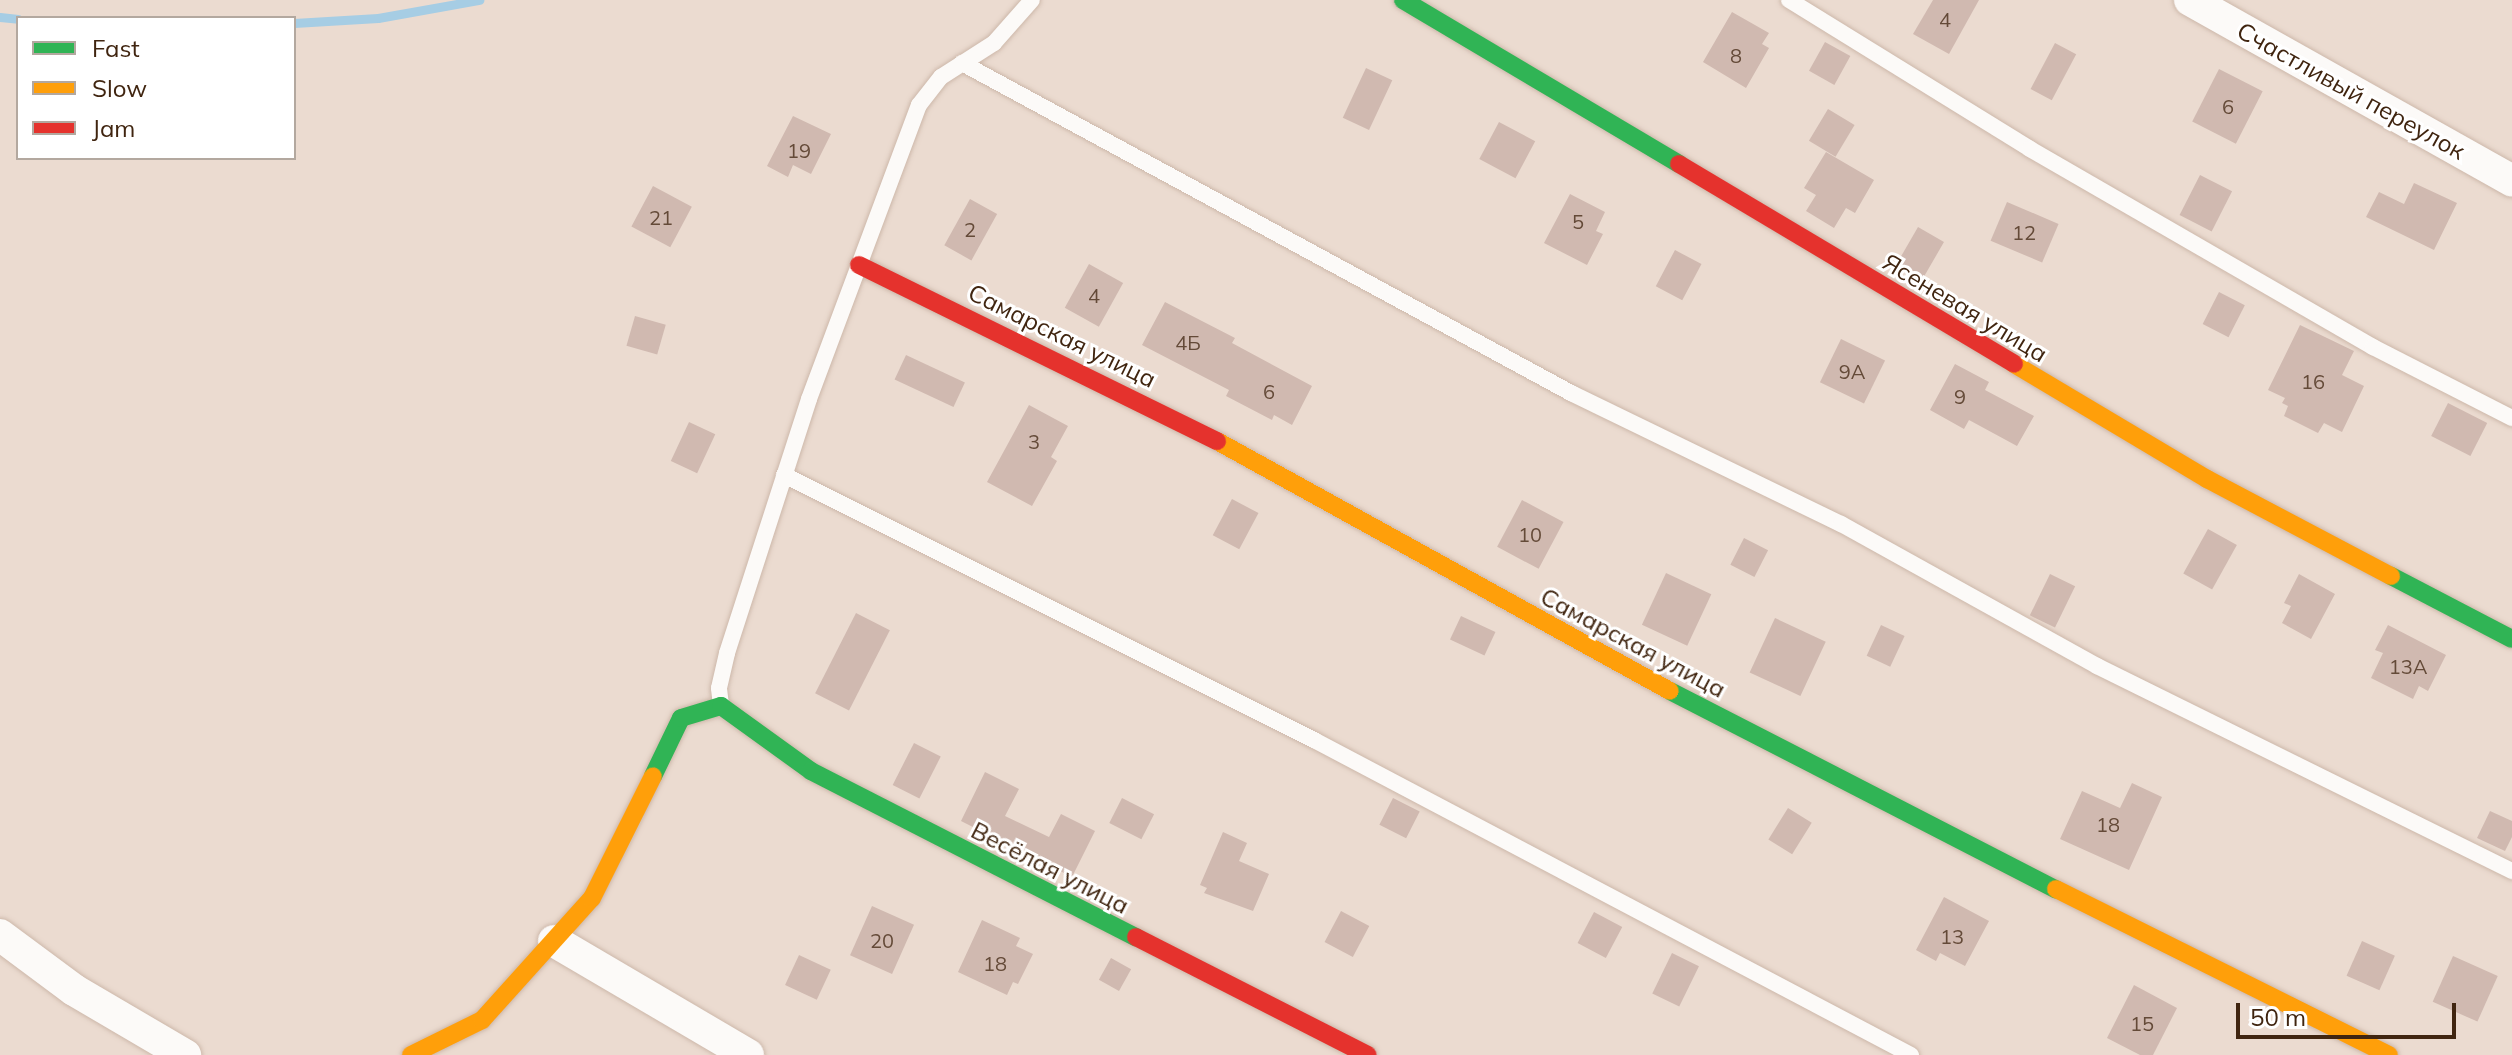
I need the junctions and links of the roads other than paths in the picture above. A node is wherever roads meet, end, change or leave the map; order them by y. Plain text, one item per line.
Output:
1 (1032, 0) edge
2 (1403, 0) edge
3 (1789, 0) edge
4 (2190, 0) edge
5 (962, 63) junction
6 (2512, 181) edge
7 (859, 265) junction
8 (2512, 418) edge
9 (784, 475) junction
10 (2512, 639) edge
11 (721, 706) junction
12 (2512, 871) edge
13 (0, 935) edge
14 (554, 941) junction
15 (185, 1055) edge
16 (411, 1055) edge
17 (748, 1055) edge
18 (1368, 1055) edge
19 (1911, 1055) edge
20 (2389, 1055) edge

1 - 5 lane
2 - 10 street, Ясеневая улица
3 - 8 lane
4 - 6 street, Счастливый переулок
5 - 7 lane
5 - 12 lane
7 - 9 lane
7 - 20 street, Самарская улица
9 - 11 lane
9 - 19 lane
11 - 14 street
11 - 18 street, Весёлая улица
13 - 15 street
14 - 16 street
14 - 17 street

